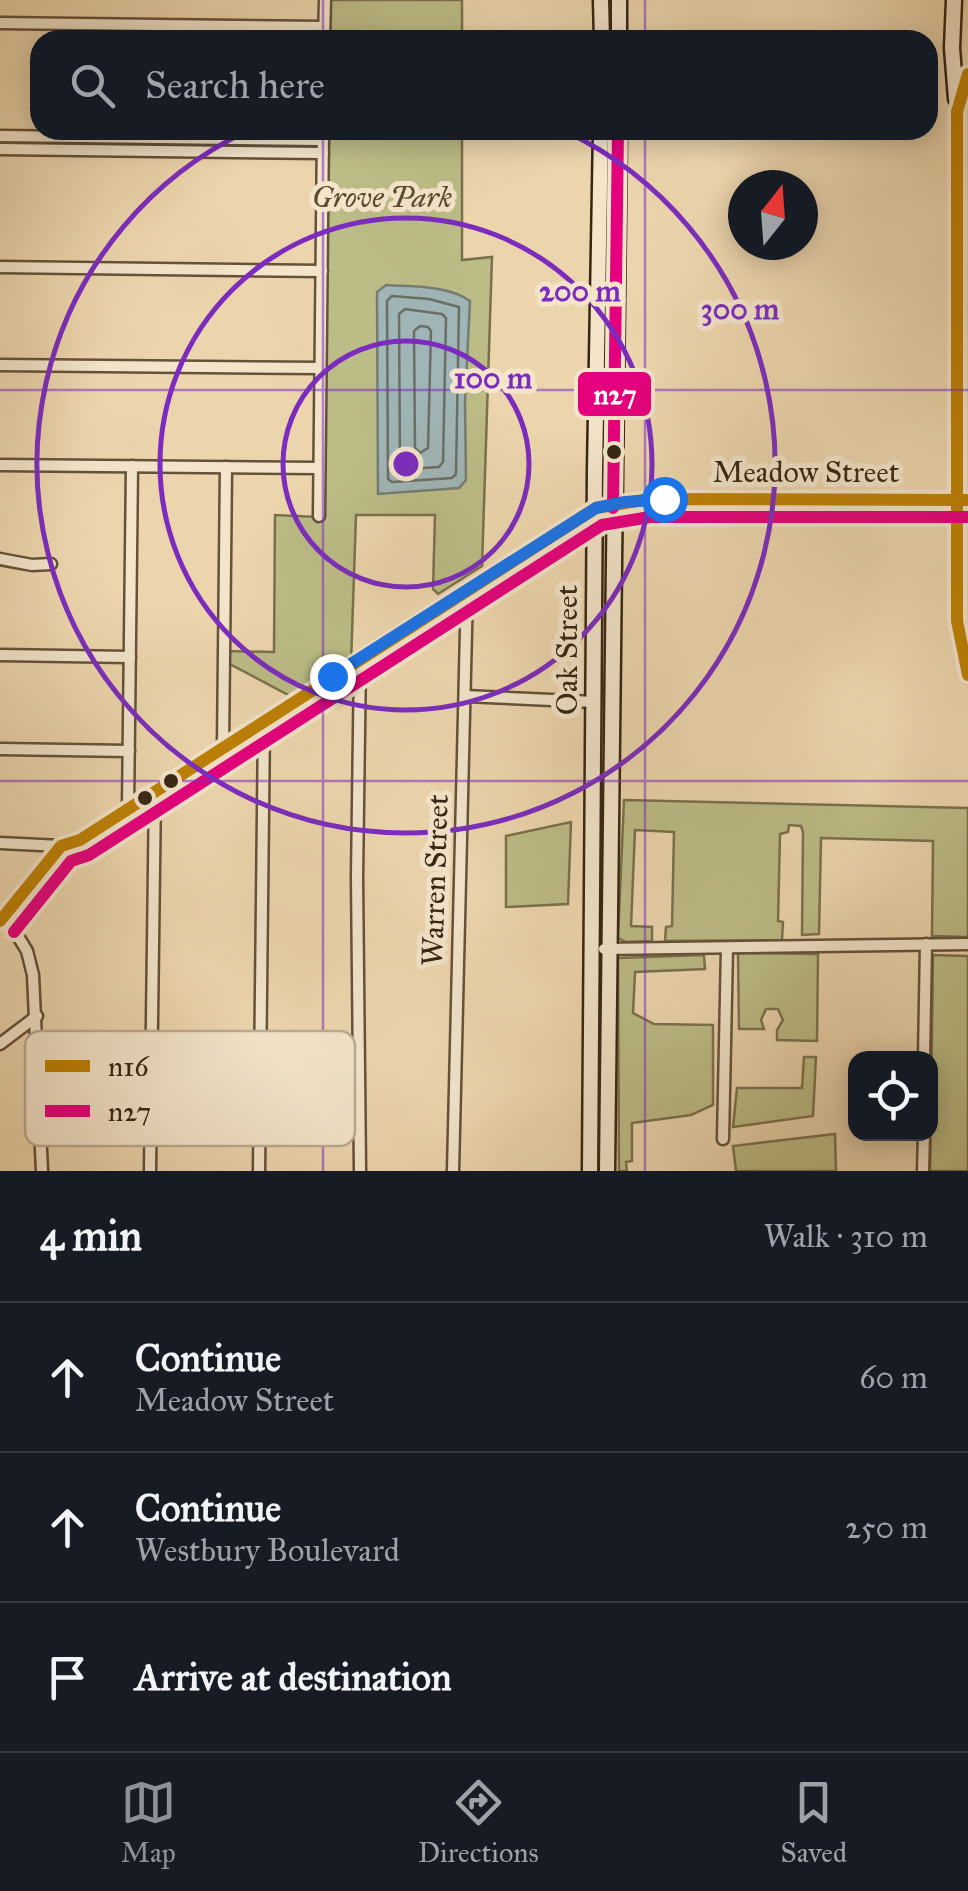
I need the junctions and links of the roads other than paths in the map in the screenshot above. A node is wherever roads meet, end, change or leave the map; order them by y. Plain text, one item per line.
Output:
1 (325, 0) edge
2 (601, 0) edge
3 (619, 0) edge
4 (954, 0) edge
5 (0, 23) edge
6 (206, 30) edge
7 (324, 30) edge
8 (602, 30) edge
9 (619, 30) edge
10 (968, 74) edge
11 (957, 112) junction
12 (0, 136) edge
13 (30, 136) edge
14 (97, 140) edge
15 (323, 140) edge
16 (601, 140) edge
17 (618, 140) edge
18 (0, 149) edge
19 (98, 150) junction
20 (323, 154) junction
21 (600, 162) junction
22 (618, 162) junction
23 (0, 267) edge
24 (322, 271) junction
25 (618, 328) junction
26 (598, 329) junction
27 (0, 365) edge
28 (320, 368) junction
29 (0, 465) edge
30 (132, 466) junction
31 (226, 467) junction
32 (319, 468) junction
33 (958, 500) junction
34 (613, 504) junction
35 (596, 508) junction
36 (319, 516) dead end
37 (566, 525) junction
38 (596, 540) junction
39 (0, 560) edge
40 (51, 564) dead end
41 (467, 590) junction
42 (0, 655) edge
43 (130, 657) junction
44 (360, 658) junction
45 (968, 674) edge
46 (466, 696) junction
47 (595, 702) junction
48 (264, 720) junction
49 (223, 747) junction
50 (0, 748) edge
51 (129, 751) junction
52 (154, 791) junction
53 (128, 808) junction
54 (0, 843) edge
55 (62, 846) junction
56 (3, 918) edge
57 (926, 944) junction
58 (968, 944) edge
59 (727, 948) junction
60 (608, 949) junction
61 (590, 950) junction
62 (37, 1016) junction
63 (37, 1031) edge
64 (152, 1031) edge
65 (260, 1031) edge
66 (0, 1044) edge
67 (924, 1051) edge
68 (723, 1139) dead end
69 (924, 1141) edge
70 (41, 1146) edge
71 (150, 1146) edge
72 (259, 1146) edge
73 (42, 1171) edge
74 (150, 1171) edge
75 (259, 1171) edge
76 (360, 1171) edge
77 (453, 1171) edge
78 (590, 1171) edge
79 (607, 1171) edge
80 (923, 1171) edge

1 - 7 street
2 - 8 street
3 - 9 street
4 - 11 street
5 - 6 street
10 - 11 street
11 - 33 street
12 - 13 street
14 - 19 street
15 - 20 street
16 - 21 street, Oak Street
17 - 22 street, Oak Street
18 - 19 street
19 - 20 street
20 - 24 street
21 - 22 street
21 - 26 street, Oak Street
22 - 25 street, Oak Street
23 - 24 street
24 - 28 street
25 - 26 street
25 - 34 street, Oak Street
26 - 35 street, Oak Street
27 - 28 street
28 - 32 street
29 - 30 street
30 - 31 street
30 - 43 street
31 - 32 street
31 - 49 street
32 - 36 street
33 - 34 street, Meadow Street
33 - 45 street
34 - 35 street, Meadow Street
34 - 60 street, Oak Street
35 - 37 street, Meadow Street
35 - 38 street, Oak Street
37 - 38 street
37 - 41 street, Meadow Street
38 - 47 street, Oak Street
39 - 40 street
41 - 44 street, Meadow Street
41 - 46 street, Warren Street
42 - 43 street
43 - 51 street
44 - 48 street, Meadow Street
44 - 76 street
46 - 47 street
46 - 77 street, Warren Street
47 - 61 street, Oak Street
48 - 49 street, Meadow Street
48 - 65 street
49 - 52 street, Meadow Street
50 - 51 street
51 - 53 street
52 - 53 street, Meadow Street
52 - 64 street
53 - 55 street, Meadow Street
54 - 55 street
55 - 56 street
56 - 62 street
57 - 58 street
57 - 59 street
57 - 67 street
59 - 60 street
59 - 68 street
60 - 61 street
60 - 79 street, Oak Street
61 - 78 street, Oak Street
62 - 63 street
62 - 66 street
69 - 80 street
70 - 73 street
71 - 74 street
72 - 75 street

